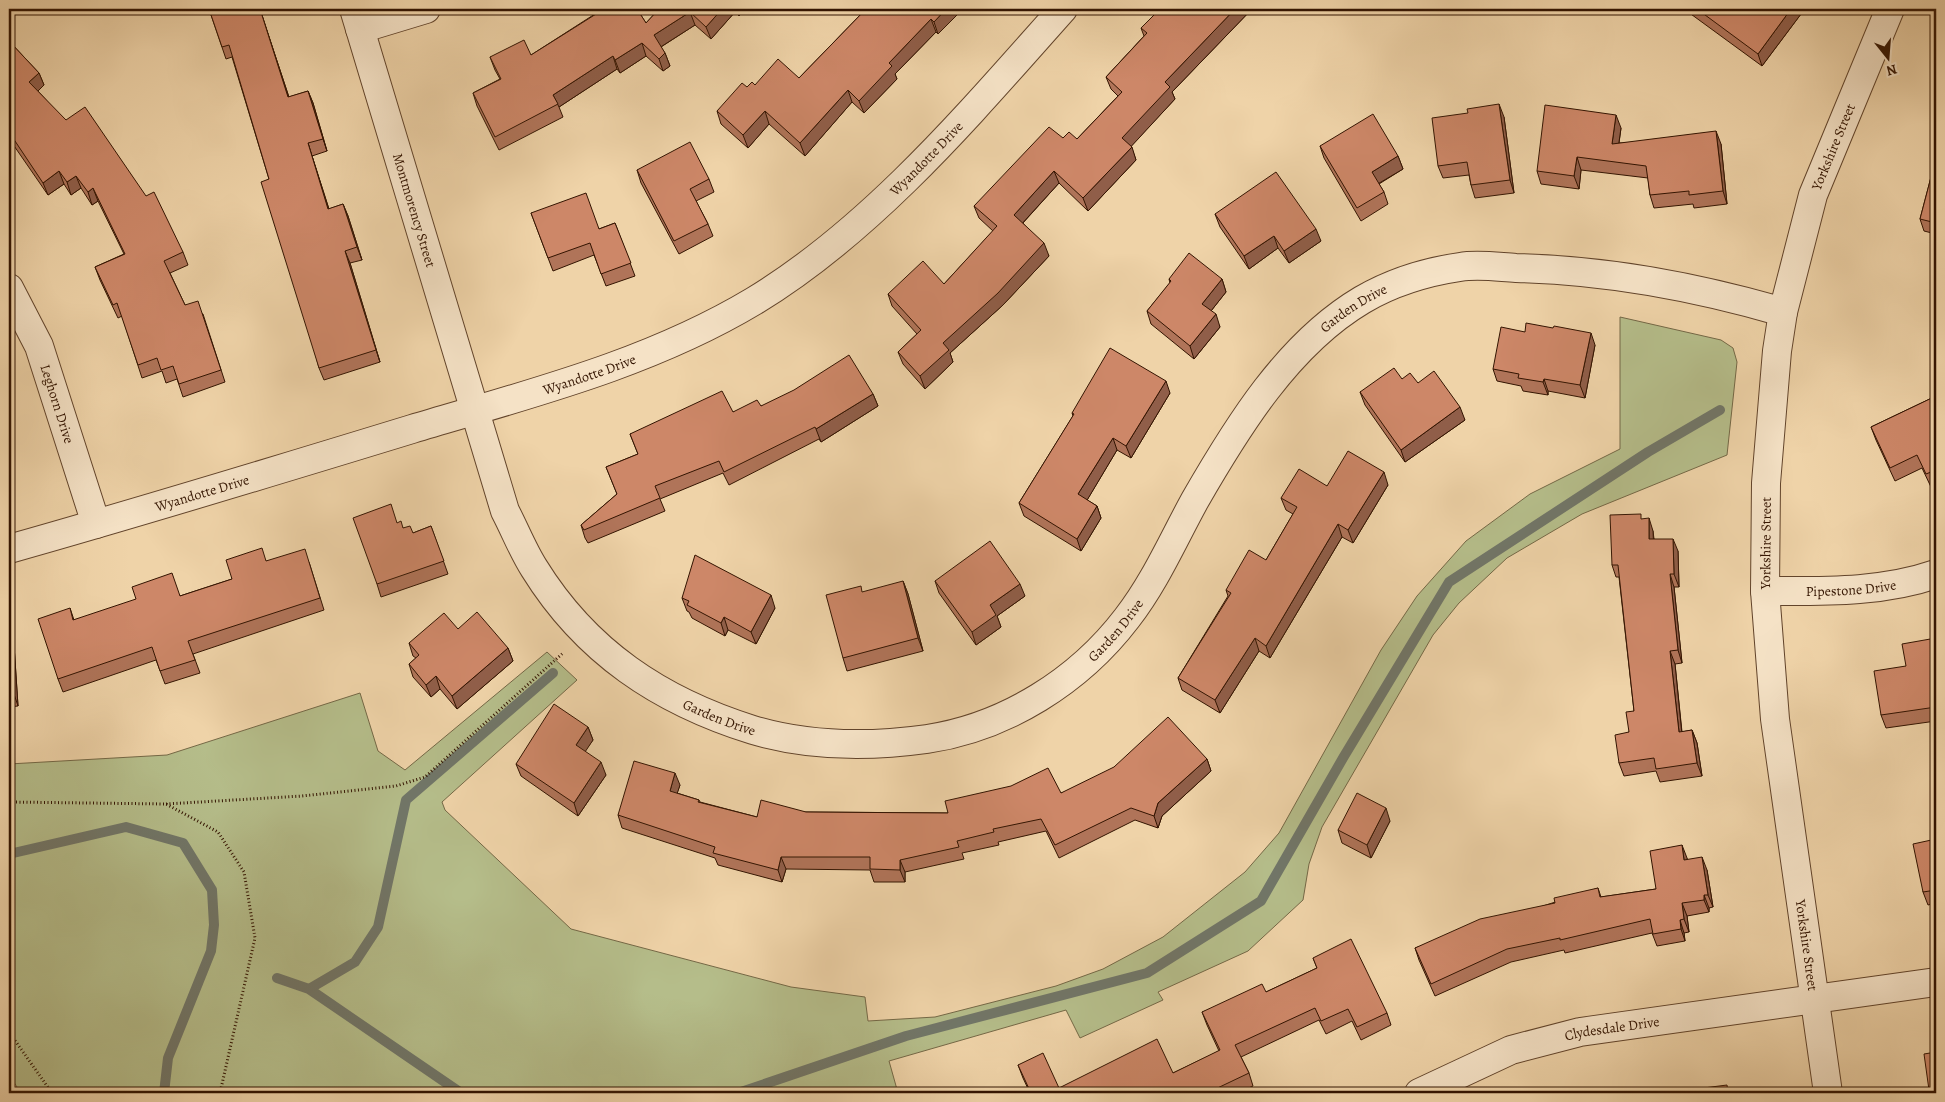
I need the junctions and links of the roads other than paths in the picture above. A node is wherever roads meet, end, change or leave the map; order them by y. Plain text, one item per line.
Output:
1 (426, 9) edge
2 (1063, 9) edge
3 (1890, 9) edge
4 (357, 19) edge
5 (9, 288) edge
6 (1783, 312) junction
7 (475, 410) junction
8 (96, 524) junction
9 (9, 549) edge
10 (1936, 574) edge
11 (1765, 591) junction
12 (1936, 982) edge
13 (1815, 1000) junction
14 (1419, 1093) edge
15 (1828, 1093) edge

1 - 4 street
2 - 7 street, Wyandotte Drive
3 - 6 street, Yorkshire Street
4 - 7 street, Montmorency Street
5 - 8 street, Leghorn Drive
6 - 7 street, Garden Drive
6 - 11 street, Yorkshire Street
7 - 8 street, Wyandotte Drive
8 - 9 street, Wyandotte Drive
10 - 11 street, Pipestone Drive
11 - 13 street, Yorkshire Street
12 - 13 street, Clydesdale Drive
13 - 14 street, Clydesdale Drive
13 - 15 street, Yorkshire Street

